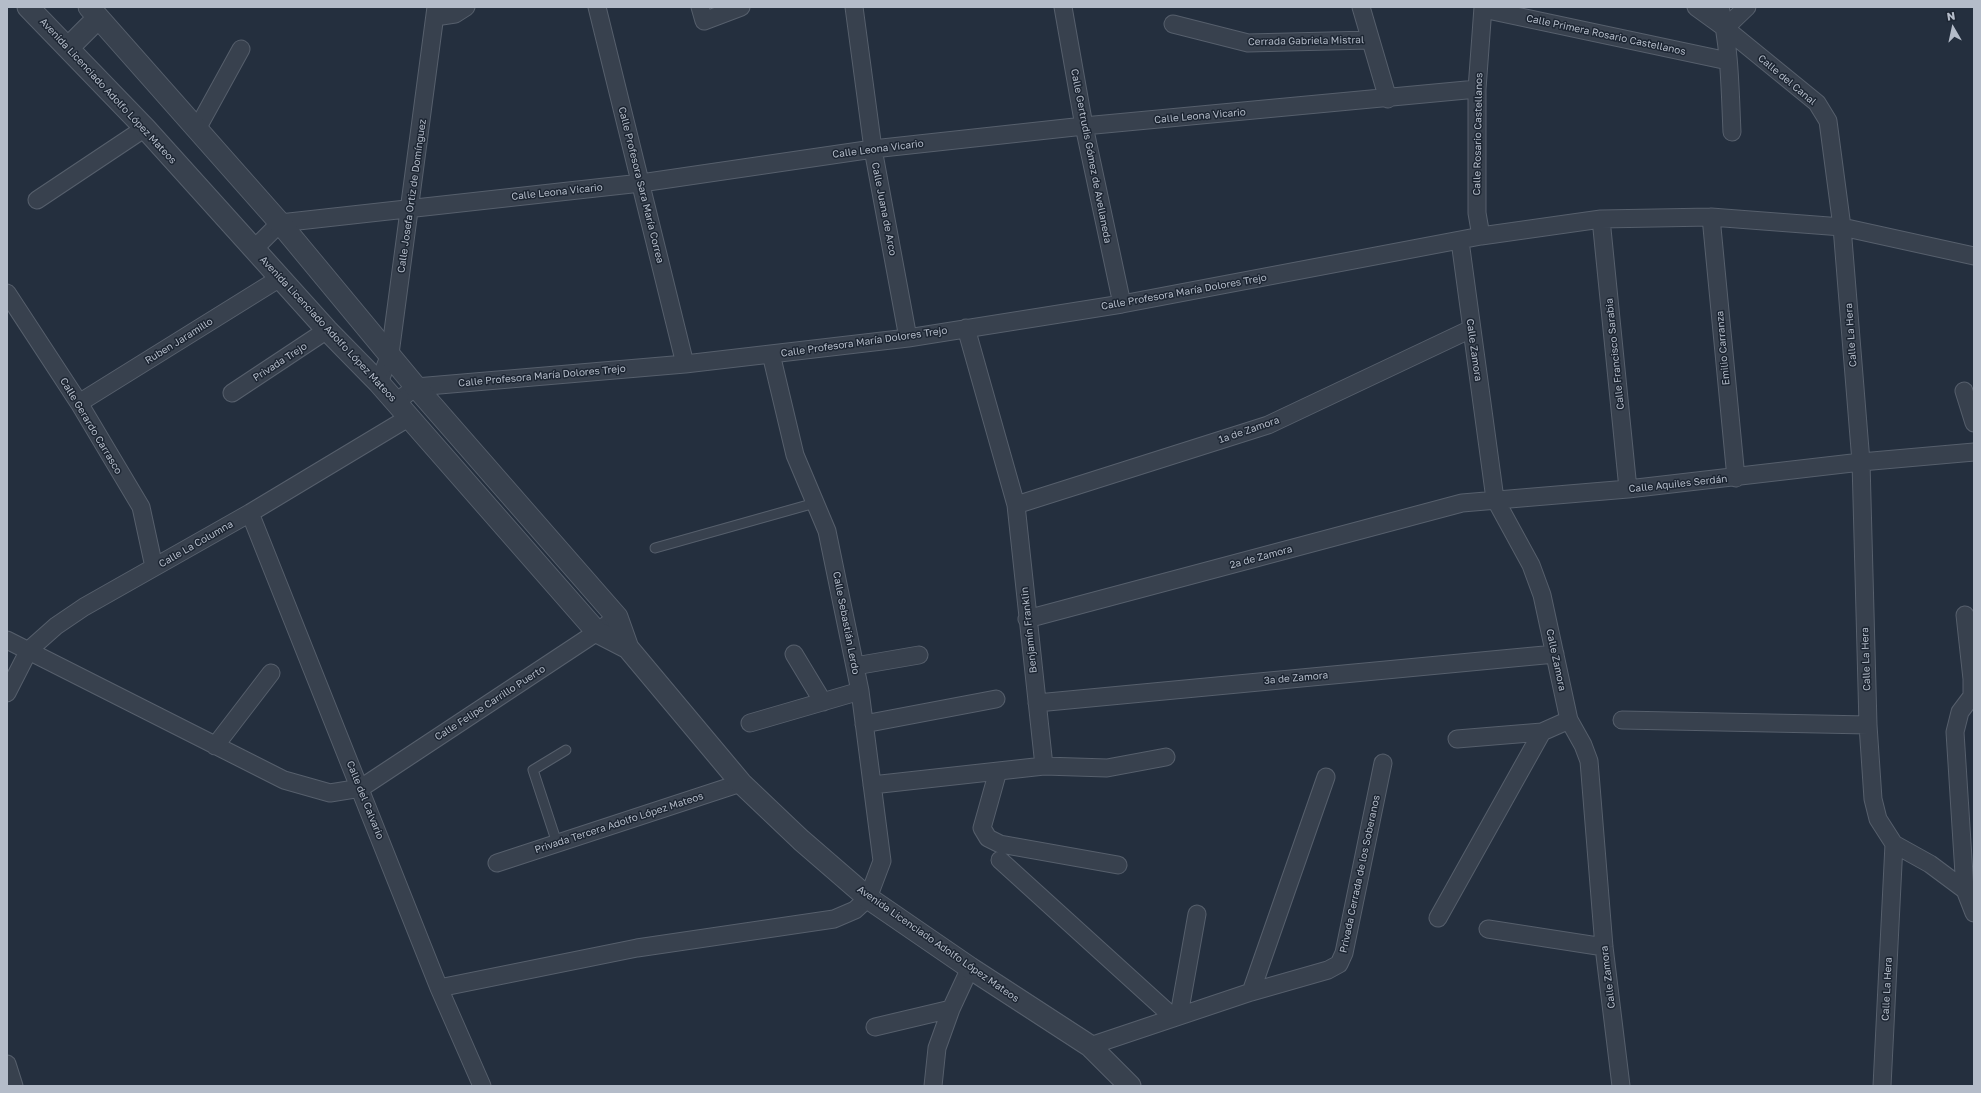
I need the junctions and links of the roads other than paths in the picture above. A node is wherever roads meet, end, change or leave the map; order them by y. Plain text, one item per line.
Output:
1 (28, 7) edge
2 (466, 7) edge
3 (597, 7) edge
4 (700, 7) edge
5 (741, 7) edge
6 (854, 7) edge
7 (1063, 7) edge
8 (1361, 7) edge
9 (1696, 7) edge
10 (1720, 7) edge
11 (1747, 7) edge
12 (1483, 8) edge
13 (94, 12) edge
14 (436, 12) edge
15 (1173, 24) dead end
16 (1725, 28) junction
17 (1370, 40) junction
18 (69, 47) junction
19 (241, 49) dead end
20 (1728, 61) junction
21 (1476, 89) junction
22 (1388, 99) junction
23 (1084, 126) junction
24 (146, 128) junction
25 (197, 129) junction
26 (1732, 132) dead end
27 (873, 149) junction
28 (641, 183) junction
29 (37, 200) dead end
30 (410, 209) junction
31 (1711, 217) junction
32 (1601, 219) junction
33 (280, 223) junction
34 (1842, 227) junction
35 (1481, 236) junction
36 (1460, 241) junction
37 (254, 249) junction
38 (1974, 256) edge
39 (280, 278) junction
40 (7, 294) edge
41 (1122, 304) junction
42 (966, 328) junction
43 (1471, 328) junction
44 (327, 330) junction
45 (908, 338) junction
46 (390, 354) junction
47 (771, 354) junction
48 (685, 364) junction
49 (379, 383) junction
50 (416, 387) junction
51 (1964, 391) dead end
52 (232, 393) dead end
53 (79, 403) junction
54 (402, 410) junction
55 (1974, 422) edge
56 (1974, 452) edge
57 (1860, 462) junction
58 (1736, 478) junction
59 (1628, 489) junction
60 (1495, 499) junction
61 (815, 502) junction
62 (1016, 505) junction
63 (250, 513) junction
64 (655, 548) dead end
65 (154, 567) junction
66 (1965, 615) dead end
67 (617, 617) junction
68 (1027, 619) junction
69 (597, 632) junction
70 (7, 640) edge
71 (628, 648) junction
72 (29, 650) junction
73 (794, 654) dead end
74 (1555, 654) junction
75 (919, 655) dead end
76 (855, 666) junction
77 (271, 673) dead end
78 (860, 691) junction
79 (7, 693) edge
80 (996, 699) dead end
81 (823, 702) junction
82 (1037, 703) junction
83 (1569, 720) junction
84 (1622, 720) dead end
85 (750, 723) dead end
86 (864, 724) junction
87 (1868, 725) junction
88 (1542, 732) junction
89 (1457, 739) dead end
90 (215, 746) junction
91 (566, 750) dead end
92 (1166, 757) dead end
93 (1383, 763) dead end
94 (1044, 766) junction
95 (998, 772) junction
96 (1326, 777) dead end
97 (741, 783) junction
98 (872, 785) junction
99 (361, 788) junction
100 (557, 843) junction
101 (1894, 844) junction
102 (1000, 860) dead end
103 (497, 863) dead end
104 (1118, 865) dead end
105 (1965, 890) junction
106 (868, 898) junction
107 (1974, 913) edge
108 (1197, 914) dead end
109 (1438, 918) dead end
110 (1488, 929) dead end
111 (1604, 947) junction
112 (970, 968) junction
113 (439, 988) junction
114 (1251, 992) junction
115 (951, 1009) junction
116 (1176, 1016) junction
117 (875, 1027) dead end
118 (1090, 1046) junction
119 (7, 1064) edge
120 (14, 1086) edge
121 (482, 1086) edge
122 (933, 1086) edge
123 (1130, 1086) edge
124 (1621, 1086) edge
125 (1882, 1086) edge

1 - 18 street, Avenida Licenciado Adolfo López Mateos
2 - 14 street
3 - 28 street, Calle Profesora Sara María Correa
4 - 5 street
6 - 27 street, Calle Juana de Arco
7 - 23 street, Calle Gertrudis Gómez de Avellaneda
8 - 17 street
9 - 16 street, Calle del Canal
10 - 16 street
11 - 16 street
12 - 20 street, Calle Primera Rosario Castellanos
12 - 21 street, Calle Rosario Castellanos
13 - 18 street
13 - 25 street, Avenida Licenciado Adolfo López Mateos
14 - 30 street, Calle Josefa Ortiz de Domínguez
15 - 17 street, Cerrada Gabriela Mistral
16 - 20 street
16 - 34 street, Calle del Canal
17 - 22 street
18 - 24 street, Avenida Licenciado Adolfo López Mateos
19 - 25 street
20 - 26 street
21 - 22 street, Calle Leona Vicario
21 - 35 street, Calle Rosario Castellanos
22 - 23 street, Calle Leona Vicario
23 - 27 street, Calle Leona Vicario
23 - 41 street, Calle Gertrudis Gómez de Avellaneda
24 - 29 street
24 - 37 street, Avenida Licenciado Adolfo López Mateos
25 - 33 street, Avenida Licenciado Adolfo López Mateos
27 - 28 street, Calle Leona Vicario
27 - 45 street, Calle Juana de Arco
28 - 30 street, Calle Leona Vicario
28 - 48 street, Calle Profesora Sara María Correa
30 - 33 street, Calle Leona Vicario
30 - 46 street, Calle Josefa Ortiz de Domínguez
31 - 32 street, Calle Profesora María Dolores Trejo
31 - 34 street, Calle Profesora María Dolores Trejo
31 - 58 street, Emilio Carranza
32 - 35 street, Calle Profesora María Dolores Trejo
32 - 59 street, Calle Francisco Sarabia
33 - 37 street
33 - 46 street, Avenida Licenciado Adolfo López Mateos
34 - 38 street, Calle Profesora María Dolores Trejo
34 - 57 street, Calle La Hera
35 - 36 street, Calle Profesora María Dolores Trejo
36 - 41 street, Calle Profesora María Dolores Trejo
36 - 43 street, Calle Zamora
37 - 39 street, Avenida Licenciado Adolfo López Mateos
39 - 44 street, Avenida Licenciado Adolfo López Mateos
39 - 53 street, Ruben Jaramillo
40 - 53 street, Calle Gerardo Carrasco
41 - 42 street, Calle Profesora María Dolores Trejo
42 - 45 street, Calle Profesora María Dolores Trejo
42 - 62 street, Benjamín Franklin
43 - 60 street, Calle Zamora
43 - 62 street, 1a de Zamora
44 - 49 street, Avenida Licenciado Adolfo López Mateos
44 - 52 street, Privada Trejo
45 - 47 street, Calle Profesora María Dolores Trejo
46 - 49 street, Calle Josefa Ortiz de Domínguez
46 - 50 street, Avenida Licenciado Adolfo López Mateos
47 - 48 street, Calle Profesora María Dolores Trejo
47 - 61 street, Calle Sebastián Lerdo
48 - 50 street, Calle Profesora María Dolores Trejo
49 - 54 street, Avenida Licenciado Adolfo López Mateos
50 - 54 street
50 - 67 street, Avenida Licenciado Adolfo López Mateos
51 - 55 street
53 - 65 street, Calle Gerardo Carrasco
54 - 63 street, Calle La Columna
54 - 69 street, Avenida Licenciado Adolfo López Mateos
56 - 57 street, Calle Aquiles Serdán
57 - 58 street, Calle Aquiles Serdán
57 - 87 street, Calle La Hera
58 - 59 street, Calle Aquiles Serdán
59 - 60 street, Calle Aquiles Serdán
60 - 68 street, 2a de Zamora
60 - 74 street, Calle Zamora
61 - 64 lane
61 - 76 street, Calle Sebastián Lerdo
62 - 68 street, Benjamín Franklin
63 - 65 street, Calle La Columna
63 - 99 street, Calle del Calvario
65 - 72 street, Calle La Columna
66 - 105 street
67 - 69 street, Calle Felipe Carrillo Puerto
67 - 71 street, Avenida Licenciado Adolfo López Mateos
68 - 82 street, Benjamín Franklin
69 - 71 street, Avenida Licenciado Adolfo López Mateos
69 - 99 street, Calle Felipe Carrillo Puerto
70 - 72 street
71 - 97 street, Avenida Licenciado Adolfo López Mateos
72 - 79 street, Calle La Columna
72 - 90 street
73 - 81 street
74 - 82 street, 3a de Zamora
74 - 83 street, Calle Zamora
75 - 76 street
76 - 78 street, Calle Sebastián Lerdo
77 - 90 street
78 - 81 street
78 - 86 street, Calle Sebastián Lerdo
80 - 86 street
81 - 85 street
82 - 94 street, Benjamín Franklin
83 - 88 street
83 - 111 street, Calle Zamora
84 - 87 street
86 - 98 street, Calle Sebastián Lerdo
87 - 101 street, Calle La Hera
88 - 89 street
88 - 109 street
90 - 99 street
91 - 100 lane
92 - 94 street
93 - 114 street, Privada Cerrada de los Soberanos
94 - 95 street
95 - 98 street
95 - 104 street
96 - 114 street
97 - 100 street, Privada Tercera Adolfo López Mateos
97 - 106 street, Avenida Licenciado Adolfo López Mateos
98 - 106 street, Calle Sebastián Lerdo
99 - 113 street, Calle del Calvario
100 - 103 street, Privada Tercera Adolfo López Mateos
101 - 105 street
101 - 125 street, Calle La Hera
102 - 116 street
105 - 107 street
106 - 112 street, Avenida Licenciado Adolfo López Mateos
106 - 113 street
108 - 116 street
110 - 111 street
111 - 124 street, Calle Zamora
112 - 115 street
112 - 118 street, Avenida Licenciado Adolfo López Mateos
113 - 121 street, Calle del Calvario
114 - 116 street, Privada Cerrada de los Soberanos
115 - 117 street
115 - 122 street
116 - 118 street, Privada Cerrada de los Soberanos
118 - 123 street, Avenida Licenciado Adolfo López Mateos
119 - 120 street

